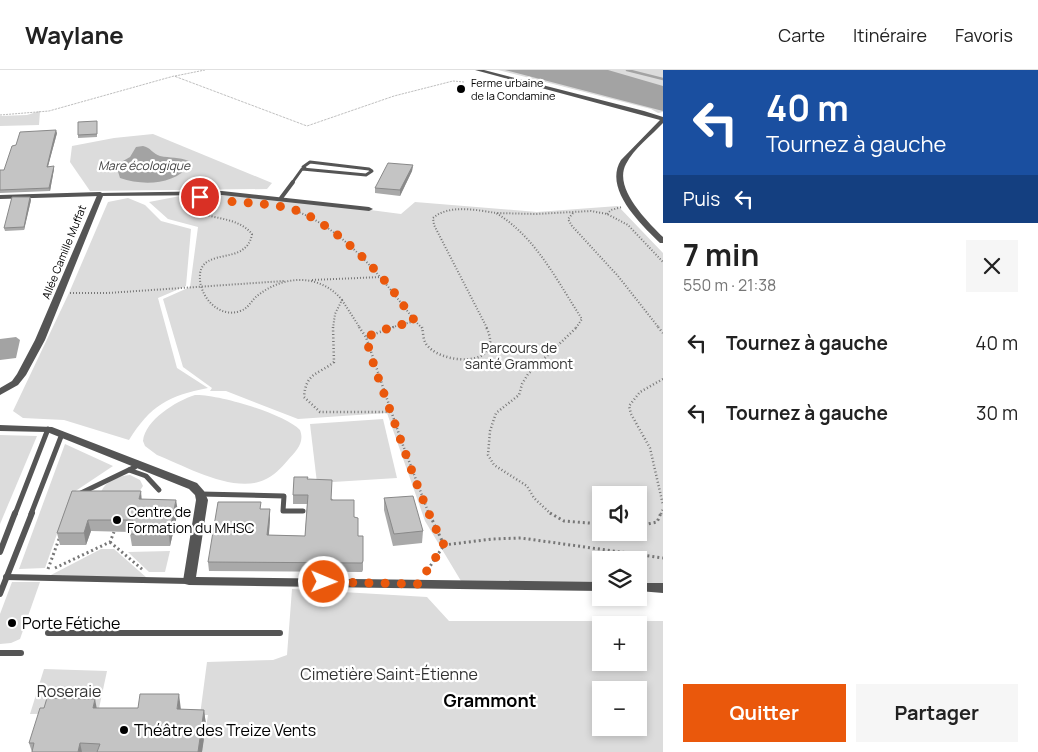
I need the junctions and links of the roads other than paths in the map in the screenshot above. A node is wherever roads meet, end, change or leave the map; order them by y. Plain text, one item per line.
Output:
1 (478, 70) edge
2 (663, 120) edge
3 (305, 168) junction
4 (100, 194) junction
5 (0, 197) edge
6 (281, 198) junction
7 (369, 209) dead end
8 (663, 241) edge
9 (0, 392) edge
10 (0, 428) edge
11 (48, 429) junction
12 (62, 434) junction
13 (133, 467) junction
14 (159, 490) dead end
15 (200, 494) junction
16 (74, 496) edge
17 (303, 511) dead end
18 (0, 552) edge
19 (6, 577) junction
20 (189, 581) junction
21 (592, 587) edge
22 (647, 587) edge
23 (663, 588) edge
24 (0, 594) edge
25 (48, 633) dead end
26 (280, 633) dead end
27 (21, 652) dead end
28 (0, 653) edge

1 - 2 street
2 - 8 street
3 - 3 lane
3 - 6 lane
4 - 5 lane
4 - 6 street, Allée Camille Muffat
4 - 9 street, Allée Camille Muffat
6 - 7 street, Allée Camille Muffat
10 - 11 street
11 - 12 street
11 - 18 lane
12 - 13 street
12 - 19 lane
13 - 14 lane
13 - 15 street
13 - 16 lane
15 - 17 lane
15 - 20 street
19 - 20 lane
19 - 24 lane
20 - 21 street
22 - 23 street
25 - 26 lane
27 - 28 lane

